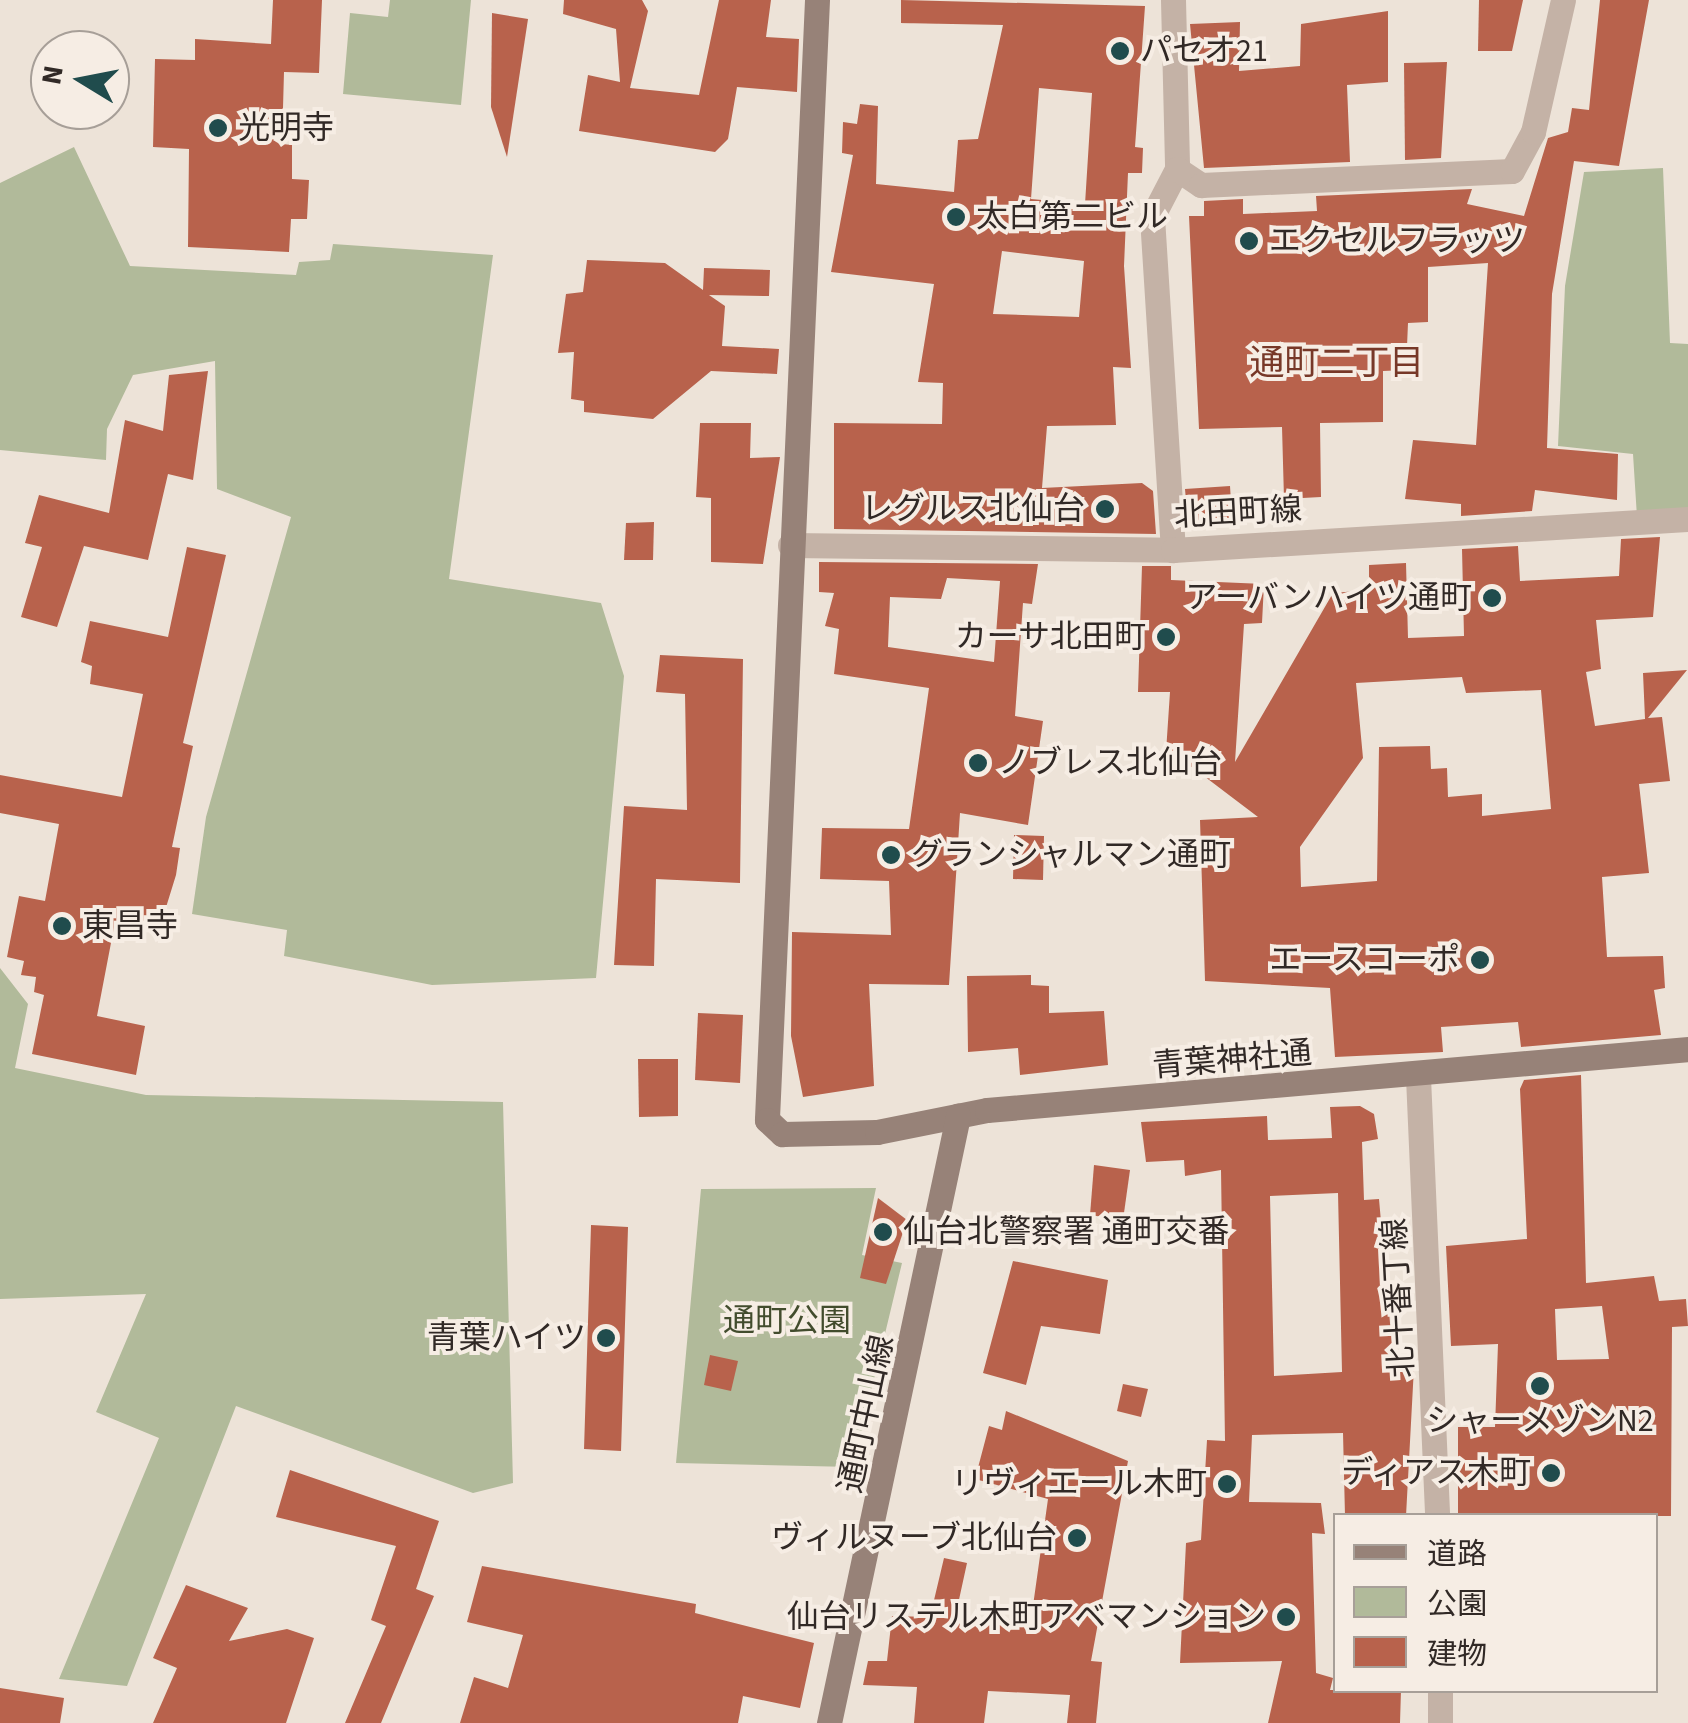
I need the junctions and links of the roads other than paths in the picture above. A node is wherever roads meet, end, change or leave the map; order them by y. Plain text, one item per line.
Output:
1 (817, 0) edge
2 (1173, 0) edge
3 (1563, 0) edge
4 (1177, 169) junction
5 (1687, 519) edge
6 (1688, 542) edge
7 (790, 545) junction
8 (1173, 550) junction
9 (1688, 1049) edge
10 (1418, 1077) junction
11 (958, 1116) junction
12 (1437, 1513) edge
13 (1440, 1693) edge
14 (829, 1723) edge
15 (1440, 1723) edge

1 - 7 street
2 - 4 street
3 - 4 street
4 - 8 street
5 - 6 street
5 - 8 street, 北田町線
7 - 8 street, 北田町線
7 - 11 street, 青葉神社通
9 - 10 street, 青葉神社通
10 - 11 street, 青葉神社通
10 - 12 street, 北十番丁線
11 - 14 street, 通町中山線
13 - 15 street

